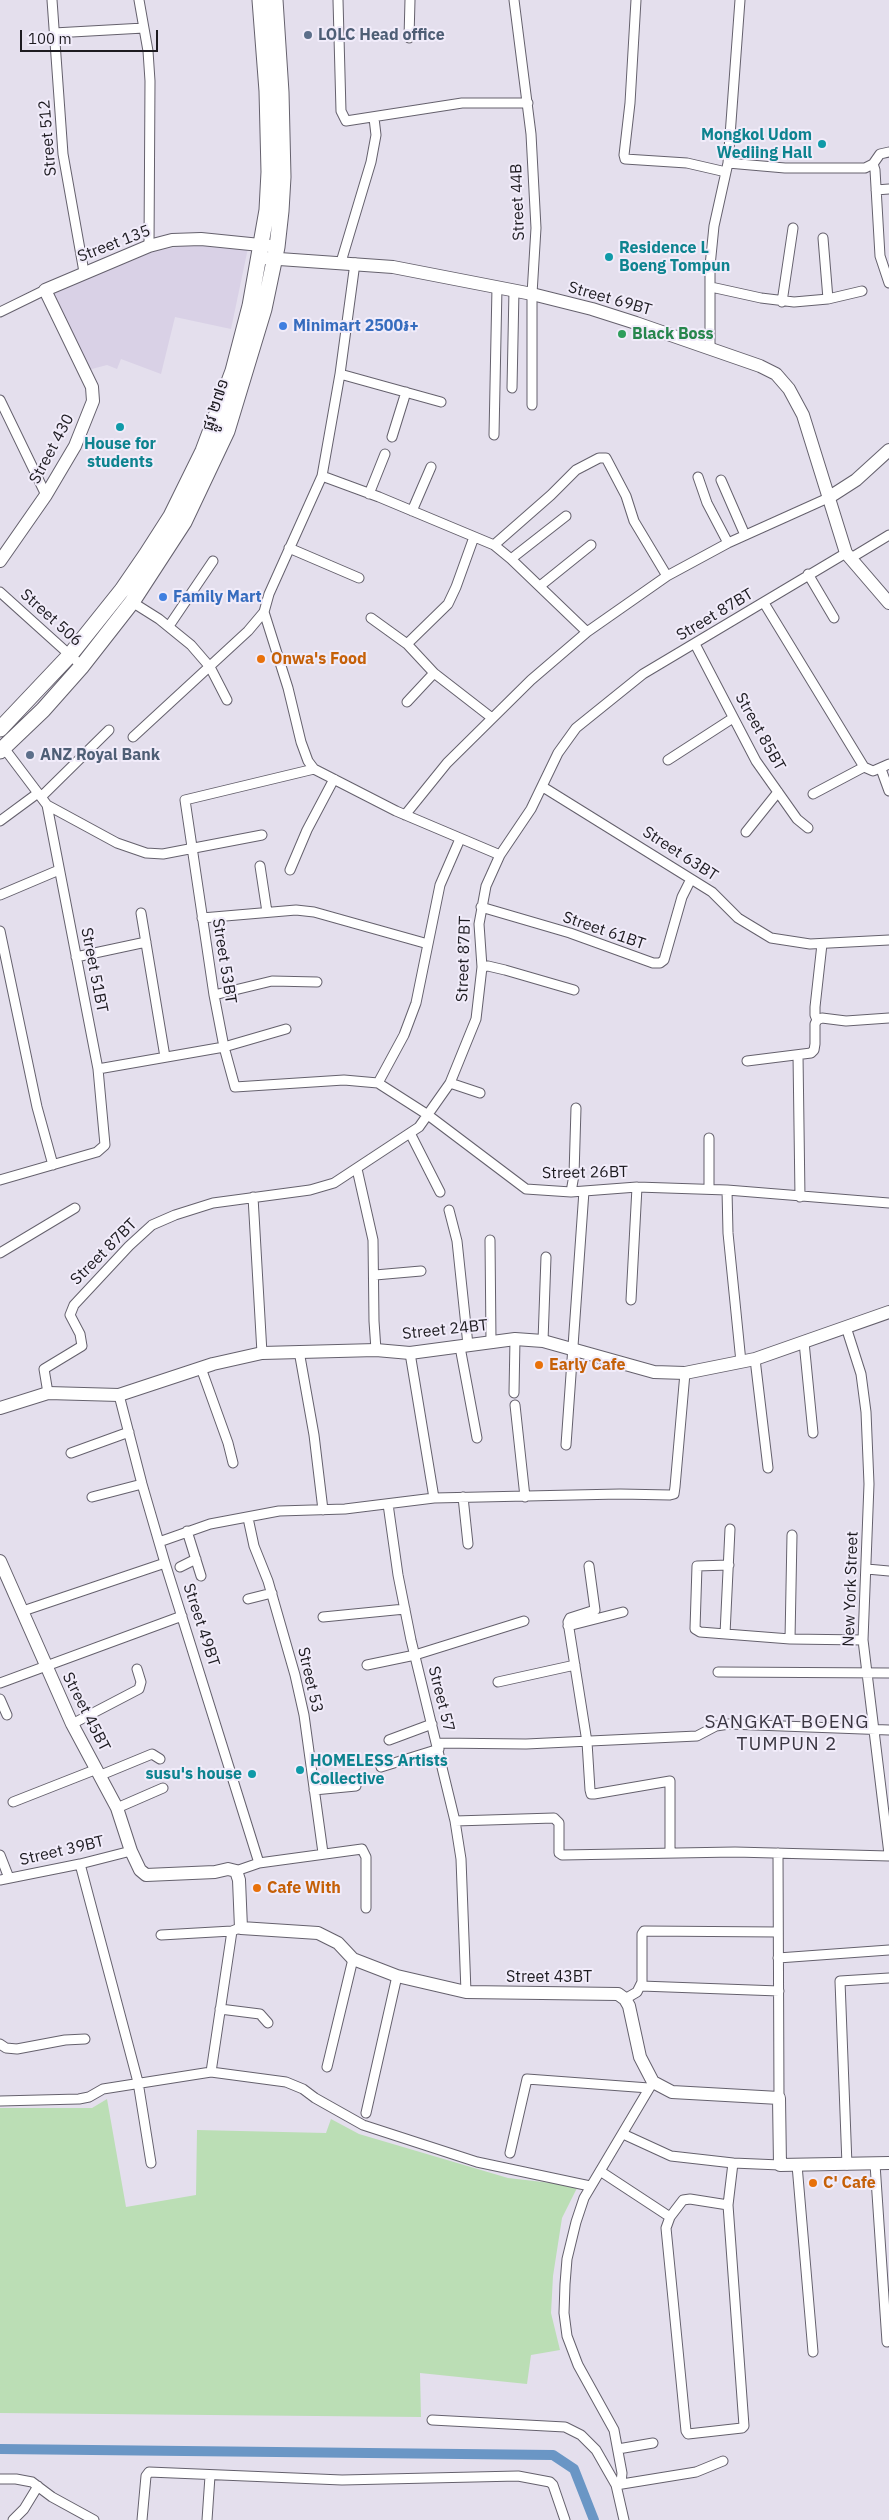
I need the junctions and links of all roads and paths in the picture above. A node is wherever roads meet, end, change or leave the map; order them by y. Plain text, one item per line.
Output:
1 (52, 0) edge
2 (139, 0) edge
3 (260, 0) edge
4 (275, 0) edge
5 (338, 0) edge
6 (410, 0) edge
7 (514, 0) edge
8 (636, 0) edge
9 (740, 0) edge
10 (144, 28) junction
11 (54, 33) junction
12 (409, 38) dead end
13 (528, 103) junction
14 (374, 118) junction
15 (889, 152) edge
16 (873, 164) junction
17 (727, 168) junction
18 (889, 189) edge
19 (876, 190) junction
20 (793, 228) dead end
21 (823, 238) dead end
22 (149, 246) junction
23 (268, 252) junction
24 (341, 262) junction
25 (355, 263) junction
26 (84, 272) junction
27 (889, 283) edge
28 (497, 287) junction
29 (710, 287) junction
30 (45, 290) junction
31 (514, 290) junction
32 (862, 291) dead end
33 (532, 294) junction
34 (828, 299) junction
35 (782, 302) junction
36 (0, 312) edge
37 (710, 348) junction
38 (340, 374) junction
39 (512, 388) dead end
40 (406, 392) junction
41 (0, 400) edge
42 (441, 402) dead end
43 (532, 405) dead end
44 (494, 435) dead end
45 (392, 437) dead end
46 (889, 450) edge
47 (385, 454) dead end
48 (431, 467) dead end
49 (322, 476) junction
50 (698, 477) dead end
51 (721, 480) dead end
52 (369, 494) junction
53 (46, 495) junction
54 (828, 498) junction
55 (412, 511) junction
56 (566, 516) dead end
57 (745, 535) junction
58 (889, 535) edge
59 (474, 536) junction
60 (728, 543) junction
61 (494, 545) junction
62 (591, 545) dead end
63 (289, 548) junction
64 (849, 555) junction
65 (511, 559) junction
66 (0, 561) edge
67 (213, 561) dead end
68 (808, 574) junction
69 (667, 576) junction
70 (358, 578) dead end
71 (540, 586) junction
72 (0, 592) edge
73 (132, 602) junction
74 (764, 603) junction
75 (889, 603) edge
76 (264, 612) junction
77 (371, 618) dead end
78 (834, 618) dead end
79 (169, 626) junction
80 (587, 632) junction
81 (407, 644) junction
82 (695, 644) junction
83 (70, 655) junction
84 (82, 666) junction
85 (210, 667) junction
86 (434, 673) junction
87 (227, 700) dead end
88 (408, 702) dead end
89 (492, 718) junction
90 (733, 718) junction
91 (0, 729) edge
92 (109, 730) dead end
93 (133, 737) dead end
94 (2, 750) edge
95 (668, 760) dead end
96 (885, 767) edge
97 (864, 768) junction
98 (314, 769) junction
99 (334, 779) junction
100 (543, 788) junction
101 (889, 790) edge
102 (778, 792) junction
103 (813, 794) dead end
104 (39, 795) junction
105 (47, 805) junction
106 (405, 815) junction
107 (0, 821) edge
108 (808, 828) dead end
109 (746, 832) dead end
110 (262, 835) dead end
111 (460, 839) junction
112 (192, 848) junction
113 (500, 855) junction
114 (260, 866) dead end
115 (59, 870) junction
116 (290, 870) dead end
117 (691, 879) junction
118 (0, 896) edge
119 (481, 908) junction
120 (267, 912) junction
121 (141, 913) dead end
122 (202, 918) junction
123 (0, 931) edge
124 (889, 940) edge
125 (146, 942) junction
126 (428, 944) junction
127 (822, 944) junction
128 (76, 957) junction
129 (482, 967) junction
130 (317, 982) dead end
131 (574, 990) dead end
132 (214, 995) junction
133 (889, 1018) edge
134 (817, 1020) junction
135 (286, 1029) dead end
136 (224, 1047) junction
137 (798, 1055) junction
138 (165, 1057) junction
139 (747, 1061) dead end
140 (98, 1069) junction
141 (231, 1078) joint
142 (378, 1083) junction
143 (450, 1083) junction
144 (480, 1093) dead end
145 (576, 1108) dead end
146 (428, 1116) junction
147 (410, 1133) junction
148 (709, 1138) dead end
149 (53, 1165) junction
150 (357, 1169) junction
151 (0, 1180) edge
152 (637, 1187) junction
153 (709, 1189) junction
154 (727, 1190) junction
155 (584, 1191) junction
156 (440, 1192) dead end
157 (571, 1192) junction
158 (253, 1197) junction
159 (800, 1197) junction
160 (889, 1203) edge
161 (75, 1208) dead end
162 (450, 1210) dead end
163 (490, 1240) dead end
164 (0, 1253) edge
165 (546, 1257) dead end
166 (421, 1271) dead end
167 (374, 1275) junction
168 (631, 1300) dead end
169 (889, 1312) edge
170 (846, 1327) junction
171 (515, 1339) junction
172 (543, 1341) junction
173 (491, 1342) junction
174 (804, 1342) junction
175 (464, 1346) junction
176 (376, 1350) junction
177 (574, 1350) junction
178 (300, 1351) junction
179 (262, 1353) junction
180 (410, 1353) junction
181 (754, 1359) junction
182 (741, 1362) junction
183 (201, 1368) junction
184 (685, 1373) junction
185 (48, 1393) junction
186 (514, 1393) dead end
187 (119, 1395) junction
188 (515, 1405) dead end
189 (0, 1408) edge
190 (129, 1432) junction
191 (813, 1434) dead end
192 (477, 1438) dead end
193 (566, 1445) dead end
194 (71, 1453) dead end
195 (233, 1463) dead end
196 (768, 1468) dead end
197 (142, 1484) junction
198 (92, 1497) dead end
199 (463, 1497) junction
200 (524, 1497) junction
201 (434, 1498) junction
202 (388, 1504) junction
203 (323, 1510) junction
204 (248, 1518) junction
205 (730, 1529) dead end
206 (187, 1531) junction
207 (792, 1535) dead end
208 (159, 1542) junction
209 (468, 1544) dead end
210 (196, 1559) junction
211 (0, 1561) edge
212 (165, 1563) junction
213 (729, 1565) junction
214 (589, 1566) dead end
215 (180, 1567) dead end
216 (867, 1569) junction
217 (889, 1571) edge
218 (200, 1576) dead end
219 (272, 1593) junction
220 (248, 1599) dead end
221 (404, 1609) junction
222 (23, 1611) junction
223 (623, 1612) dead end
224 (182, 1616) junction
225 (323, 1617) dead end
226 (524, 1621) dead end
227 (568, 1626) junction
228 (725, 1634) junction
229 (790, 1639) junction
230 (863, 1640) junction
231 (415, 1655) junction
232 (366, 1665) dead end
233 (575, 1665) junction
234 (45, 1667) junction
235 (137, 1669) dead end
236 (718, 1672) dead end
237 (889, 1673) edge
238 (866, 1675) junction
239 (498, 1682) dead end
240 (0, 1684) edge
241 (0, 1699) edge
242 (7, 1714) dead end
243 (72, 1724) junction
244 (432, 1724) junction
245 (874, 1730) junction
246 (889, 1730) edge
247 (389, 1740) dead end
248 (587, 1742) junction
249 (438, 1746) junction
250 (160, 1759) dead end
251 (381, 1767) dead end
252 (99, 1772) junction
253 (356, 1786) dead end
254 (163, 1788) dead end
255 (314, 1790) junction
256 (14, 1802) dead end
257 (117, 1808) junction
258 (455, 1821) junction
259 (131, 1850) junction
260 (323, 1853) junction
261 (670, 1853) junction
262 (778, 1853) junction
263 (889, 1855) edge
264 (0, 1856) edge
265 (259, 1863) junction
266 (80, 1864) junction
267 (236, 1871) junction
268 (4, 1879) edge
269 (366, 1908) dead end
270 (236, 1930) junction
271 (778, 1932) junction
272 (161, 1935) dead end
273 (889, 1950) edge
274 (778, 1958) junction
275 (353, 1959) junction
276 (397, 1976) junction
277 (889, 1978) edge
278 (641, 1986) junction
279 (779, 1991) junction
280 (466, 1992) junction
281 (625, 1998) junction
282 (220, 2009) junction
283 (268, 2023) dead end
284 (85, 2039) dead end
285 (0, 2044) edge
286 (327, 2067) dead end
287 (211, 2072) junction
288 (138, 2082) junction
289 (651, 2085) junction
290 (779, 2098) junction
291 (0, 2101) edge
292 (366, 2113) dead end
293 (623, 2134) junction
294 (510, 2153) dead end
295 (152, 2163) dead end
296 (733, 2163) junction
297 (889, 2163) edge
298 (780, 2164) junction
299 (875, 2164) junction
300 (797, 2165) junction
301 (847, 2165) junction
302 (600, 2171) junction
303 (590, 2186) junction
304 (728, 2205) junction
305 (670, 2217) junction
306 (887, 2342) dead end
307 (813, 2352) dead end
308 (432, 2420) dead end
309 (653, 2443) dead end
310 (618, 2449) junction
311 (723, 2461) dead end
312 (210, 2476) junction
313 (0, 2479) edge
314 (619, 2484) junction
315 (38, 2486) junction
316 (13, 2520) edge
317 (94, 2520) edge
318 (142, 2520) edge
319 (207, 2520) edge
320 (565, 2520) edge
321 (624, 2520) edge

1 - 11 street, Street 512
2 - 10 street
3 - 23 main road, ផ្លូវ ២៧១
4 - 23 main road, ផ្លូវ ២៧១
5 - 14 street
6 - 12 street
7 - 13 street, Street 44B
8 - 17 street
9 - 17 street
10 - 11 street
10 - 22 street
11 - 26 street, Street 512
13 - 14 street
13 - 33 street, Street 44B
14 - 24 street
15 - 16 street
16 - 17 street
16 - 19 street
17 - 29 street
18 - 19 street
19 - 27 street
20 - 35 street
21 - 34 street
22 - 23 street, Street 135
22 - 26 street, Street 135
23 - 24 street, Street 69BT
23 - 73 main road, ផ្លូវ ២៧១
23 - 83 main road, ផ្លូវ ២៧១
24 - 25 street, Street 69BT
25 - 28 street, Street 69BT
25 - 38 street
26 - 30 street, Street 135
28 - 31 street, Street 69BT
28 - 44 street
29 - 35 street
29 - 37 street
30 - 36 street, Street 135
30 - 53 street, Street 430
31 - 33 street, Street 69BT
31 - 39 street
32 - 34 street
33 - 37 street, Street 69BT
33 - 43 street, Street 44B
34 - 35 street
37 - 54 street, Street 69BT
38 - 40 street
38 - 49 street
40 - 42 street
40 - 45 street
41 - 53 street
46 - 54 street
47 - 52 street
48 - 55 street
49 - 52 street
49 - 63 street
50 - 60 street
51 - 57 street
52 - 55 street
53 - 66 street, Street 430
54 - 57 street
54 - 64 street, Street 69BT
55 - 59 street
56 - 65 street
57 - 60 street
58 - 64 street, Street 87BT
59 - 61 street
59 - 81 street
60 - 69 street
61 - 65 street
61 - 69 street
62 - 71 street
63 - 70 street
63 - 76 street
64 - 68 street, Street 87BT
64 - 75 street, Street 69BT
65 - 71 street
67 - 79 street
68 - 74 street, Street 87BT
68 - 78 street
69 - 80 street
71 - 80 street
72 - 83 street, Street 506
73 - 79 street
73 - 84 main road, ផ្លូវ ២៧១
74 - 82 street, Street 87BT
74 - 97 street
76 - 85 street
76 - 98 street
77 - 81 street
79 - 85 street
80 - 89 street
81 - 86 street
82 - 90 street, Street 85BT
82 - 100 street, Street 87BT
83 - 84 street, Street 506
83 - 91 main road, ផ្លូវ ២៧១
84 - 94 main road, ផ្លូវ ២៧១
85 - 87 street
85 - 93 street
86 - 88 street
86 - 89 street
89 - 106 street
90 - 95 street
90 - 102 street, Street 85BT
92 - 104 street
94 - 104 street
96 - 97 street
96 - 101 street
97 - 103 street
98 - 99 street
98 - 112 street, Street 53BT
99 - 106 street
99 - 116 street
100 - 113 street, Street 87BT
100 - 117 street, Street 63BT
102 - 108 street, Street 85BT
102 - 109 street
104 - 105 street
104 - 107 street
105 - 112 street
105 - 115 street, Street 51BT
106 - 111 street
110 - 112 street
111 - 113 street
111 - 126 street
112 - 122 street, Street 53BT
113 - 119 street, Street 87BT
114 - 120 street
115 - 118 street
115 - 128 street, Street 51BT
117 - 119 street, Street 61BT
117 - 127 street, Street 63BT
119 - 129 street, Street 87BT
120 - 122 street
120 - 126 street
121 - 125 street
122 - 132 street, Street 53BT
123 - 149 street
124 - 127 street, Street 63BT
125 - 128 street
125 - 138 street
126 - 142 street
127 - 134 street
128 - 140 street, Street 51BT
129 - 131 street
129 - 143 street, Street 87BT
130 - 132 street
132 - 136 street, Street 53BT
133 - 134 street
134 - 137 street
135 - 136 street
136 - 138 street
136 - 141 street, Street 53BT
137 - 139 street
137 - 159 street
138 - 140 street
140 - 149 street, Street 51BT
141 - 142 street, Street 26BT
142 - 146 street, Street 26BT
143 - 144 street
143 - 146 street, Street 87BT
145 - 157 street
146 - 147 street, Street 87BT
146 - 157 street, Street 26BT
147 - 150 street, Street 87BT
147 - 156 street
148 - 153 street
149 - 151 street
150 - 158 street, Street 87BT
150 - 167 street
152 - 153 street, Street 26BT
152 - 155 street, Street 26BT
152 - 168 street
153 - 154 street, Street 26BT
154 - 159 street, Street 26BT
154 - 182 street
155 - 157 street, Street 26BT
155 - 177 street
158 - 179 street
158 - 185 street, Street 87BT
159 - 160 street, Street 26BT
161 - 164 street
162 - 175 street
163 - 173 street
165 - 172 street
166 - 167 street
167 - 176 street
169 - 170 street, Street 24BT
170 - 174 street, Street 24BT
170 - 216 street, New York Street
171 - 172 street, Street 24BT
171 - 173 street, Street 24BT
171 - 186 street
172 - 177 street, Street 24BT
173 - 175 street, Street 24BT
174 - 181 street, Street 24BT
174 - 191 street
175 - 180 street, Street 24BT
175 - 192 street
176 - 178 street, Street 24BT
176 - 180 street, Street 24BT
177 - 184 street, Street 24BT
177 - 193 street
178 - 179 street, Street 24BT
178 - 203 street
179 - 183 street, Street 24BT
180 - 201 street
181 - 182 street, Street 24BT
181 - 196 street
182 - 184 street, Street 24BT
183 - 187 street, Street 24BT
183 - 195 street
184 - 200 street
185 - 187 street, Street 24BT
185 - 189 street, Street 24BT
187 - 190 street, Street 49BT
188 - 200 street
190 - 194 street
190 - 197 street, Street 49BT
197 - 198 street
197 - 208 street, Street 49BT
199 - 200 street
199 - 201 street
199 - 209 street
201 - 202 street
202 - 203 street
202 - 221 street, Street 57
203 - 204 street
204 - 206 street
204 - 219 street, Street 53
205 - 213 street
206 - 208 street
206 - 210 street
207 - 229 street
208 - 212 street, Street 49BT
210 - 215 street
210 - 218 street
211 - 222 street, Street 45BT
212 - 222 street
212 - 224 street, Street 49BT
213 - 228 street
213 - 228 street
214 - 227 street
216 - 217 street
216 - 230 street, New York Street
219 - 220 street
219 - 255 street, Street 53
221 - 225 street
221 - 231 street, Street 57
222 - 234 street, Street 45BT
223 - 227 street
224 - 234 street
224 - 265 street, Street 49BT
226 - 231 street
227 - 233 street
228 - 229 street
229 - 230 street
230 - 238 street, New York Street
231 - 232 street
231 - 244 street, Street 57
233 - 239 street
233 - 248 street
234 - 240 street
234 - 243 street, Street 45BT
235 - 243 street
236 - 238 street
237 - 238 street
238 - 245 street, New York Street
241 - 242 street
243 - 252 street, Street 45BT
244 - 247 street
244 - 249 street, Street 57
245 - 246 street
245 - 248 street
245 - 263 street, New York Street
248 - 249 street
248 - 261 street
249 - 251 street
249 - 258 street, Street 57
250 - 252 street
252 - 256 street
252 - 257 street, Street 45BT
253 - 255 street
254 - 257 street
255 - 260 street, Street 53
257 - 259 street, Street 45BT
258 - 261 street
258 - 280 street, Street 57
259 - 266 street, Street 39BT
259 - 267 street, Street 45BT
260 - 265 street
260 - 269 street
261 - 262 street
262 - 263 street
262 - 271 street
264 - 268 street
265 - 267 street
266 - 268 street, Street 39BT
266 - 288 street
267 - 270 street
270 - 272 street
270 - 275 street, Street 43BT
270 - 282 street
271 - 274 street
271 - 278 street
273 - 274 street
274 - 279 street
275 - 276 street, Street 43BT
275 - 286 street
276 - 280 street, Street 43BT
276 - 292 street
277 - 301 street
278 - 279 street
278 - 281 street
279 - 290 street
280 - 281 street, Street 43BT
281 - 289 street
282 - 283 street
282 - 287 street
284 - 285 street
287 - 288 street
287 - 303 street
288 - 291 street
288 - 295 street
289 - 290 street
289 - 293 street
289 - 294 street
290 - 298 street
293 - 296 street
293 - 302 street
296 - 298 street
296 - 304 street
297 - 299 street
298 - 300 street
299 - 301 street
299 - 306 street
300 - 301 street
300 - 307 street
302 - 303 street
302 - 305 street
303 - 310 street
304 - 305 street
304 - 305 street
308 - 314 street
309 - 310 street
310 - 314 street
311 - 314 street
312 - 318 street
312 - 319 street
312 - 320 street
313 - 315 street
314 - 321 street
315 - 316 street
315 - 317 street

